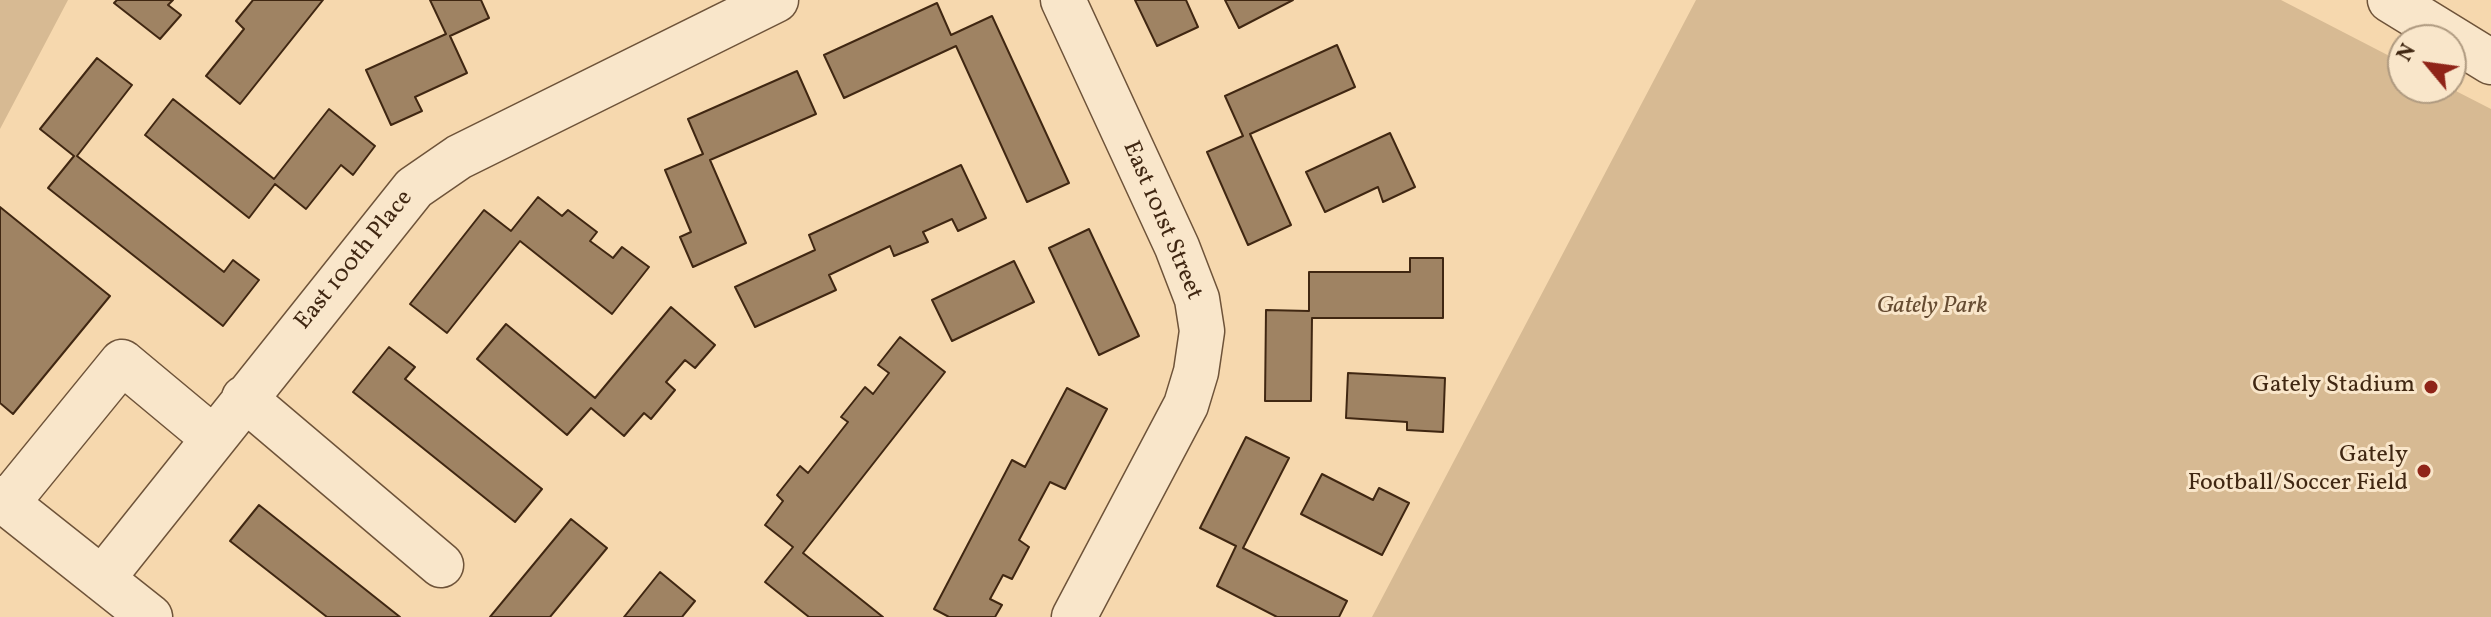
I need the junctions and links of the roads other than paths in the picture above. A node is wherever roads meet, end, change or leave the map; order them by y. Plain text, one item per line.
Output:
1 (776, 0) edge
2 (1063, 0) edge
3 (2390, 0) edge
4 (2491, 62) edge
5 (244, 398) junction
6 (212, 437) junction
7 (3, 500) edge
8 (441, 565) dead end
9 (102, 579) junction
10 (150, 617) edge
11 (1074, 617) edge

1 - 5 street, East 100th Place
2 - 11 street, East 101st Street
3 - 4 street
5 - 6 street, East 100th Place
5 - 8 street
6 - 7 street
6 - 9 street, East 100th Place
7 - 9 street
9 - 10 street

